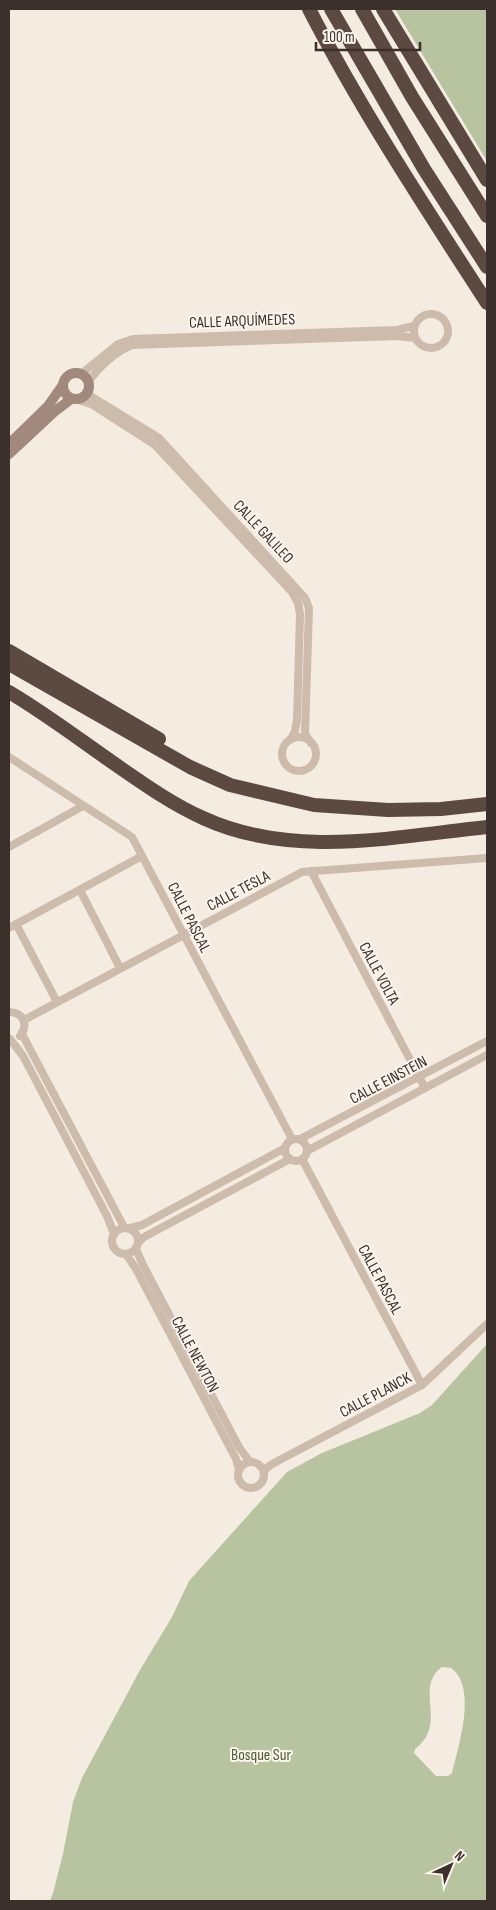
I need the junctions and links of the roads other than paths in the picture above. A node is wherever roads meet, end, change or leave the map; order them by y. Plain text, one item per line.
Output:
1 (309, 9) edge
2 (332, 9) edge
3 (362, 9) edge
4 (383, 9) edge
5 (487, 180) edge
6 (487, 216) edge
7 (487, 267) edge
8 (487, 302) edge
9 (414, 326) junction
10 (415, 338) junction
11 (85, 378) junction
12 (62, 386) junction
13 (87, 394) junction
14 (74, 399) junction
15 (9, 444) edge
16 (9, 454) edge
17 (9, 645) edge
18 (9, 651) edge
19 (9, 664) edge
20 (34, 666) junction
21 (9, 692) edge
22 (9, 700) edge
23 (30, 705) junction
24 (291, 739) junction
25 (311, 742) junction
26 (10, 760) edge
27 (487, 804) edge
28 (83, 806) junction
29 (377, 809) junction
30 (487, 826) edge
31 (9, 846) edge
32 (142, 856) junction
33 (487, 858) edge
34 (312, 871) junction
35 (80, 890) junction
36 (12, 926) edge
37 (183, 935) junction
38 (120, 968) junction
39 (58, 1002) junction
40 (9, 1012) edge
41 (24, 1020) junction
42 (22, 1034) junction
43 (10, 1038) edge
44 (487, 1041) edge
45 (487, 1055) edge
46 (420, 1077) junction
47 (425, 1088) junction
48 (296, 1139) junction
49 (285, 1148) junction
50 (307, 1151) junction
51 (290, 1159) junction
52 (302, 1159) junction
53 (127, 1228) junction
54 (114, 1234) junction
55 (138, 1245) junction
56 (126, 1254) junction
57 (487, 1324) edge
58 (422, 1384) junction
59 (250, 1462) junction
60 (239, 1469) junction
61 (264, 1470) junction

1 - 8 highway
2 - 7 highway
3 - 6 highway
4 - 5 highway
9 - 10 street
9 - 10 street, CALLE ARQUÍMEDES
9 - 11 street, CALLE ARQUÍMEDES
10 - 11 street, CALLE ARQUÍMEDES
11 - 12 street
11 - 13 street
12 - 14 street
12 - 15 street
13 - 14 street
13 - 25 street, CALLE GALILEO
14 - 16 street
14 - 24 street, CALLE GALILEO
17 - 20 highway
18 - 20 highway
19 - 29 highway
20 - 29 highway
21 - 23 highway
22 - 23 highway
23 - 30 highway
24 - 25 street
24 - 25 street
26 - 28 street, CALLE PASCAL
27 - 29 highway
28 - 31 street
28 - 32 street, CALLE PASCAL
32 - 35 street
32 - 37 street, CALLE PASCAL
33 - 34 street, CALLE TESLA
34 - 37 street, CALLE TESLA
34 - 46 street, CALLE VOLTA
35 - 36 street
35 - 38 street
36 - 39 street
37 - 38 street, CALLE TESLA
37 - 48 street, CALLE PASCAL
38 - 39 street, CALLE TESLA
39 - 41 street, CALLE TESLA
40 - 41 street
41 - 42 street
42 - 43 street
42 - 53 street
43 - 54 street
44 - 46 street, CALLE EINSTEIN
45 - 47 street, CALLE EINSTEIN
46 - 47 street, CALLE VOLTA
46 - 48 street, CALLE EINSTEIN
47 - 50 street, CALLE EINSTEIN
48 - 49 street
48 - 50 street
49 - 51 street
49 - 53 street
50 - 52 street
51 - 52 street
51 - 55 street
52 - 58 street, CALLE PASCAL
53 - 54 street
53 - 55 street
54 - 56 street
55 - 56 street
55 - 59 street, CALLE NEWTON
56 - 60 street, CALLE NEWTON
57 - 58 street, CALLE PLANCK
58 - 61 street, CALLE PLANCK
59 - 60 street
59 - 61 street
60 - 61 street

